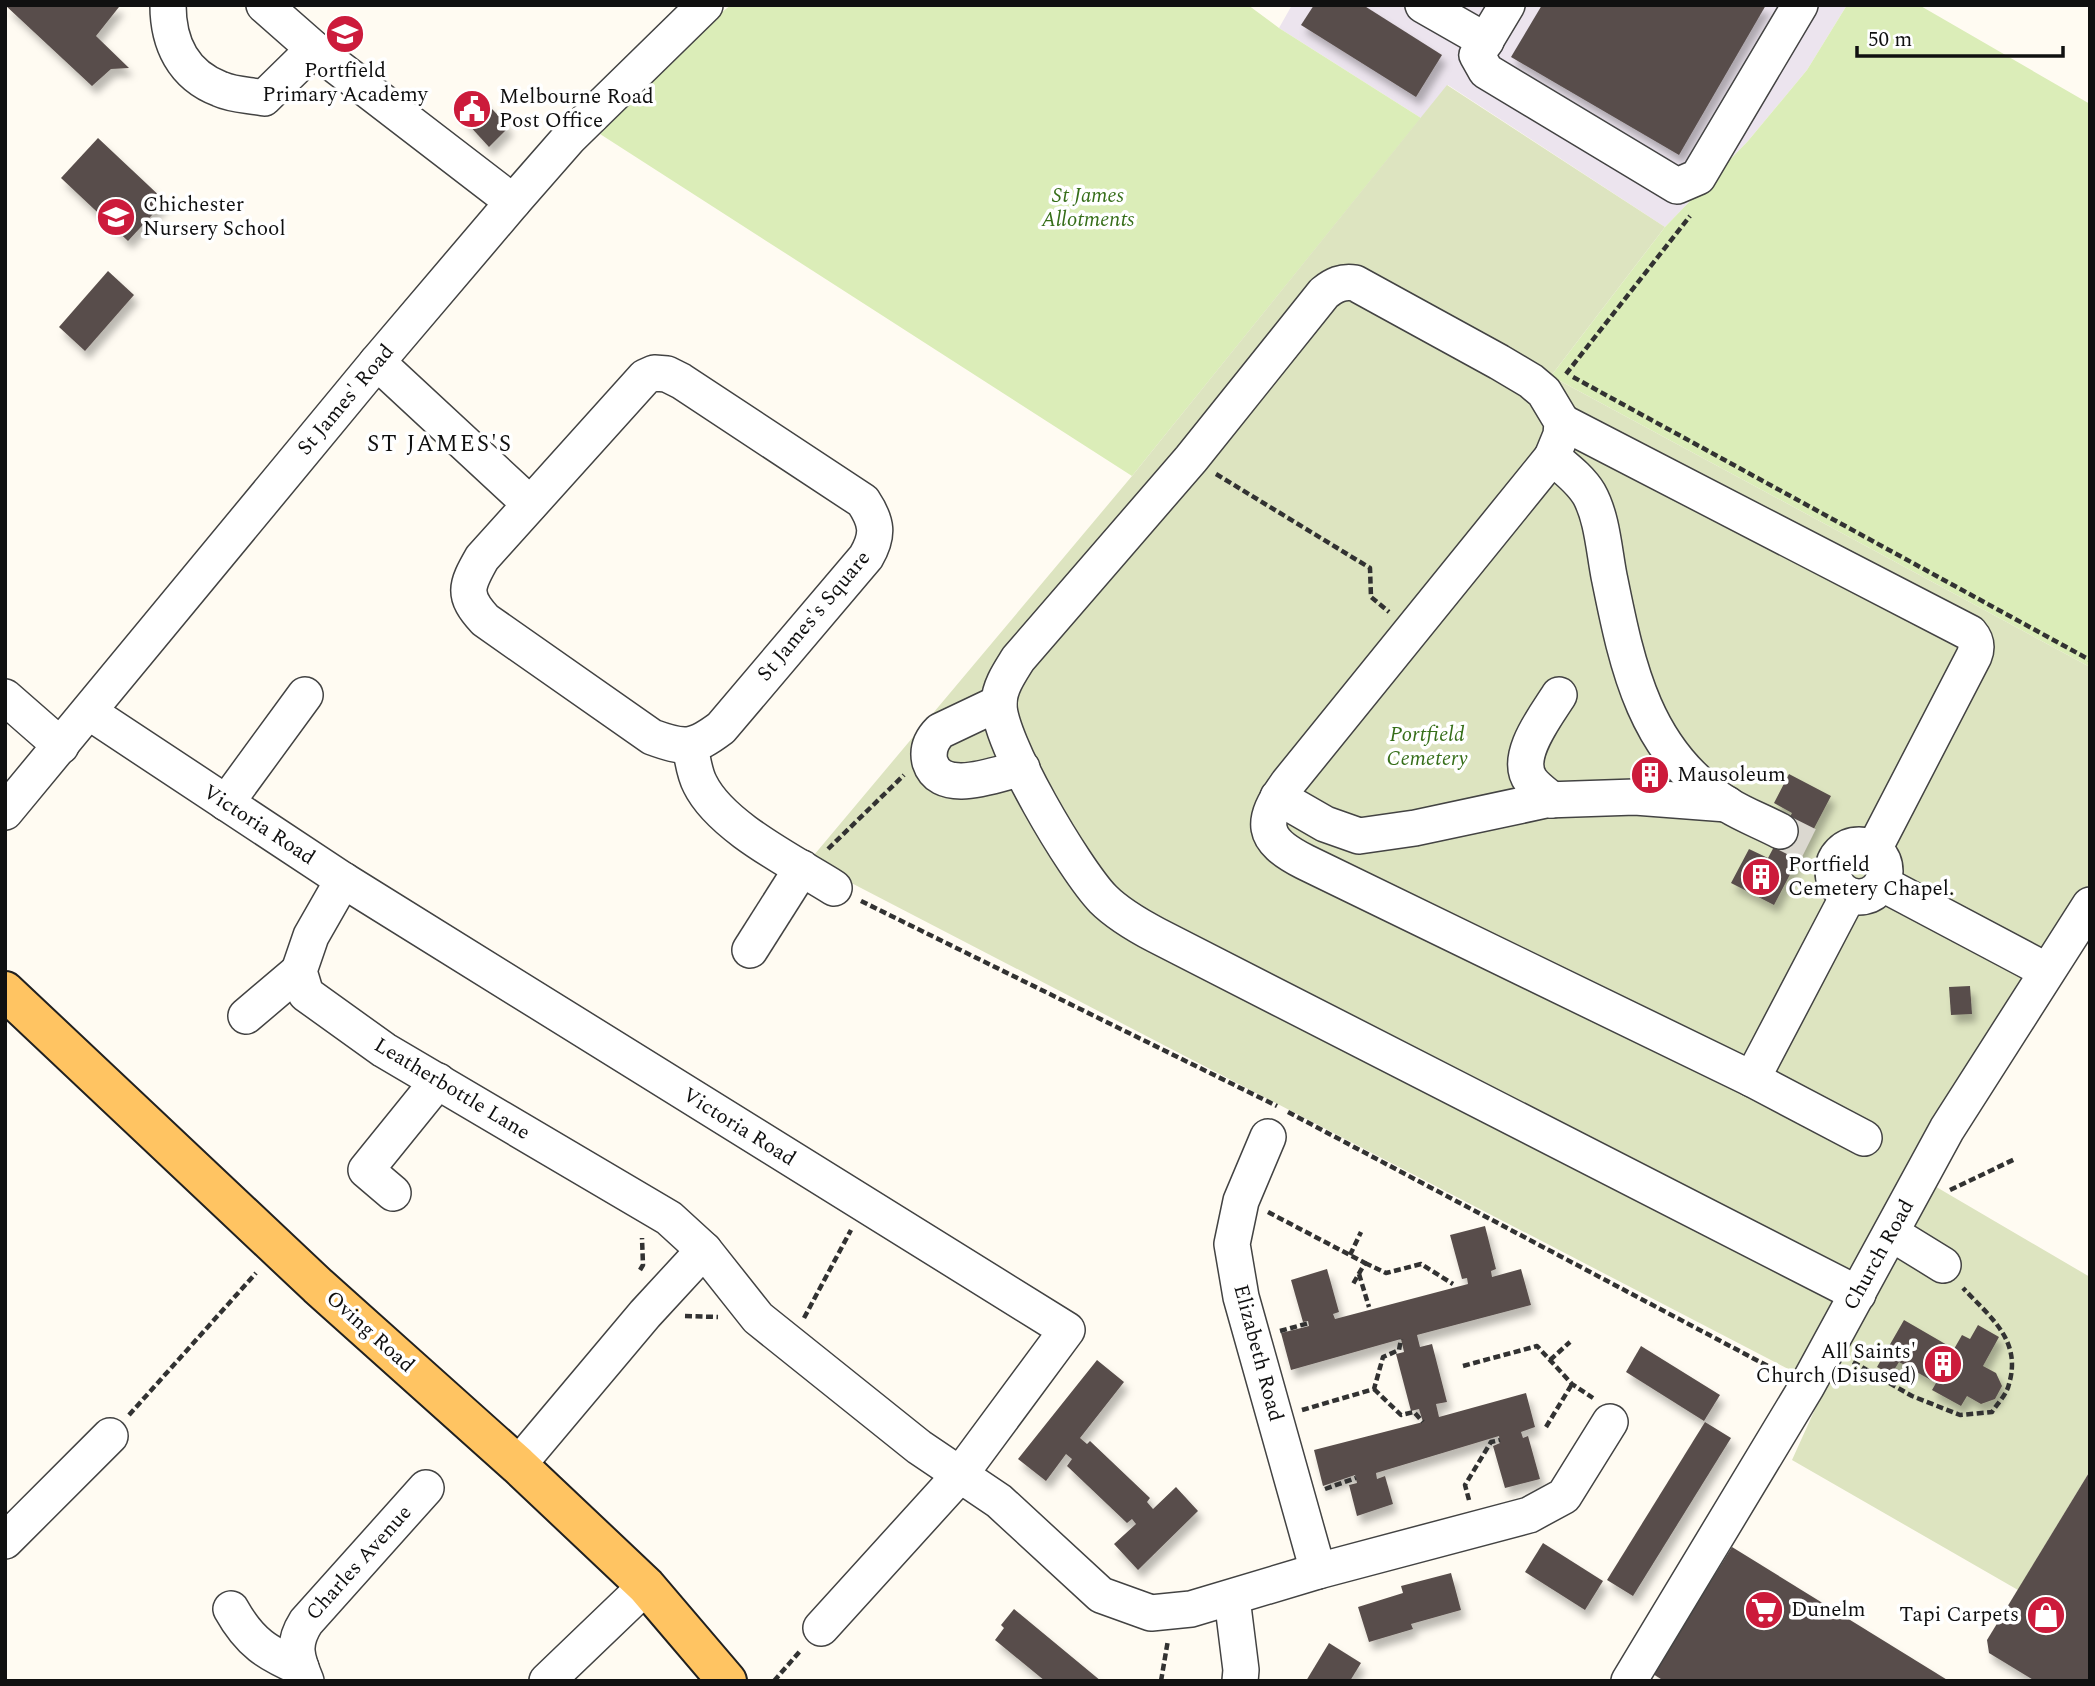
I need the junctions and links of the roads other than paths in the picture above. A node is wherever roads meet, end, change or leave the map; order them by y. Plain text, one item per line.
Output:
1 (168, 5) edge
2 (264, 5) edge
3 (705, 5) edge
4 (1423, 5) edge
5 (1507, 5) edge
6 (1800, 5) edge
7 (1486, 41) junction
8 (314, 49) junction
9 (513, 202) junction
10 (377, 362) junction
11 (1562, 422) junction
12 (1552, 457) junction
13 (530, 505) junction
14 (305, 695) dead end
15 (1559, 695) dead end
16 (5, 697) edge
17 (999, 703) junction
18 (89, 712) junction
19 (61, 746) junction
20 (690, 747) junction
21 (1021, 768) junction
22 (1278, 797) junction
23 (1552, 800) junction
24 (226, 803) junction
25 (1727, 804) junction
26 (5, 812) edge
27 (1808, 845) junction
28 (1874, 849) junction
29 (343, 880) junction
30 (1883, 884) junction
31 (1848, 896) junction
32 (2090, 905) edge
33 (750, 950) dead end
34 (299, 971) junction
35 (2047, 971) junction
36 (5, 991) edge
37 (246, 1016) dead end
38 (1752, 1079) junction
39 (438, 1081) junction
40 (1268, 1137) dead end
41 (1864, 1138) dead end
42 (393, 1194) dead end
43 (1891, 1233) junction
44 (704, 1250) junction
45 (1943, 1265) road end
46 (1858, 1294) junction
47 (1610, 1422) road end
48 (110, 1436) road end
49 (518, 1465) junction
50 (959, 1476) junction
51 (426, 1488) dead end
52 (5, 1541) edge
53 (1318, 1571) junction
54 (646, 1586) junction
55 (1232, 1598) junction
56 (232, 1609) dead end
57 (821, 1628) road end
58 (303, 1674) edge
59 (547, 1681) edge
60 (727, 1681) edge
61 (1240, 1681) edge
62 (1629, 1681) edge

1 - 8 street
2 - 8 street
3 - 9 street, St James' Road
4 - 7 street
5 - 7 street
6 - 7 street
8 - 9 street
9 - 10 street, St James' Road
10 - 13 street
10 - 18 street, St James' Road
11 - 12 street
11 - 17 street
11 - 28 street
12 - 22 street
12 - 25 street
13 - 20 street, St James's Square
13 - 20 street, St James's Square
14 - 24 street
15 - 23 street
16 - 19 street
17 - 21 street
17 - 21 street
18 - 19 street, St James' Road
18 - 24 street, Victoria Road
19 - 26 street, St James' Road
20 - 33 street
21 - 46 street
22 - 23 street
22 - 38 street
23 - 25 street
24 - 29 street, Victoria Road
25 - 27 street
27 - 28 street
27 - 31 street
28 - 30 street
29 - 34 street
29 - 50 street, Victoria Road
30 - 31 street
30 - 35 street
31 - 38 street
32 - 35 street, Church Road
34 - 37 street
34 - 39 street, Leatherbottle Lane
35 - 43 street, Church Road
36 - 49 main road, Oving Road
38 - 41 street
39 - 42 street
39 - 44 street, Leatherbottle Lane
40 - 53 street, Elizabeth Road
43 - 45 street
43 - 46 street, Church Road
44 - 49 street
44 - 50 street, Leatherbottle Lane
46 - 62 street, Church Road
47 - 53 street
48 - 52 street
49 - 54 main road, Oving Road
50 - 55 street
50 - 57 street, Victoria Road
51 - 58 street, Charles Avenue
53 - 55 street
54 - 59 street
54 - 60 main road, Oving Road
55 - 61 street
56 - 58 street

